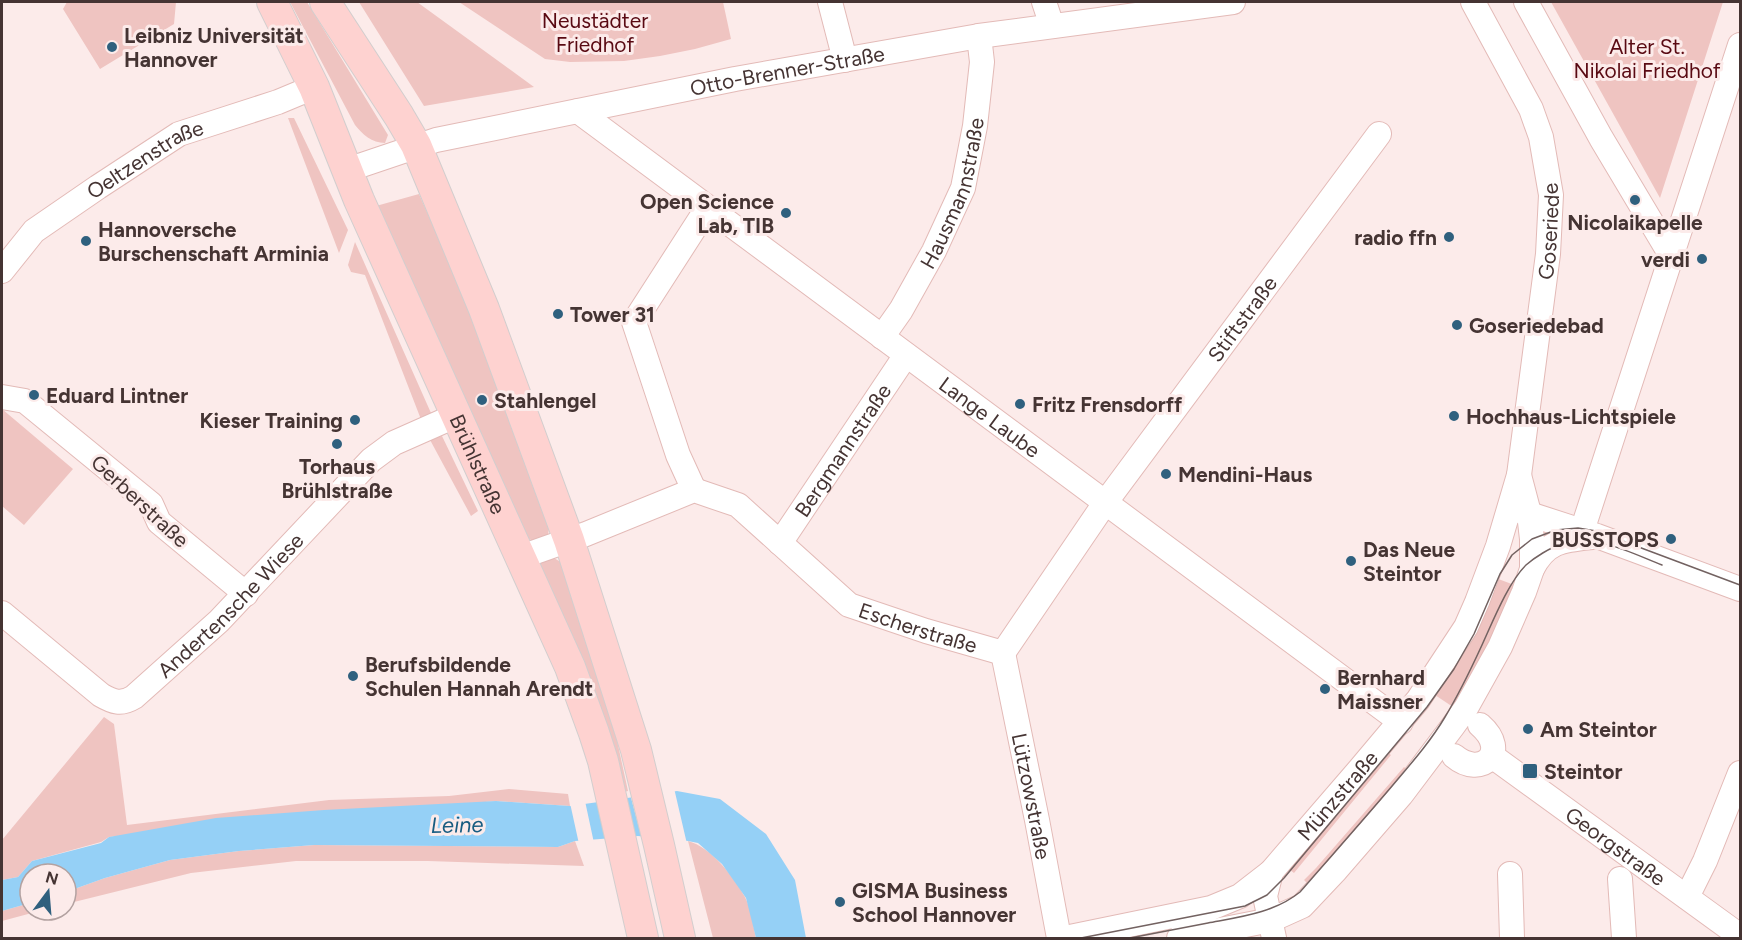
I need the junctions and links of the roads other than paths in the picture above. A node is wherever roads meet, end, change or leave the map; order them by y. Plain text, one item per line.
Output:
1 (272, 2) edge
2 (325, 2) edge
3 (830, 2) edge
4 (1044, 2) edge
5 (1233, 2) edge
6 (1473, 2) edge
7 (1526, 2) edge
8 (1052, 26) junction
9 (979, 36) junction
10 (1740, 45) edge
11 (845, 60) junction
12 (314, 87) junction
13 (1732, 104) edge
14 (578, 111) junction
15 (1379, 134) dead end
16 (416, 145) junction
17 (347, 170) junction
18 (708, 207) junction
19 (1672, 258) junction
20 (2, 271) edge
21 (882, 337) junction
22 (906, 354) junction
23 (2, 396) edge
24 (455, 416) junction
25 (694, 490) junction
26 (1105, 502) junction
27 (1519, 510) junction
28 (1589, 534) junction
29 (569, 540) junction
30 (780, 543) junction
31 (520, 557) junction
32 (1532, 569) junction
33 (1740, 589) edge
34 (246, 594) junction
35 (2, 613) edge
36 (1003, 653) junction
37 (1401, 722) junction
38 (1480, 725) dead end
39 (1454, 756) dead end
40 (1491, 756) junction
41 (1740, 773) edge
42 (1272, 870) junction
43 (1510, 874) dead end
44 (1620, 879) dead end
45 (1688, 897) junction
46 (1272, 929) edge
47 (1144, 930) edge
48 (1740, 936) edge
49 (643, 939) edge
50 (680, 939) edge
51 (1059, 939) edge
52 (1065, 939) edge
53 (1179, 939) edge
54 (1512, 939) edge
55 (1624, 939) edge

1 - 12 main road, Brühlstraße
2 - 16 main road
3 - 11 street
4 - 8 street
5 - 8 street, Otto-Brenner-Straße
6 - 27 street, Goseriede
7 - 19 street
8 - 9 street, Otto-Brenner-Straße
9 - 11 street, Otto-Brenner-Straße
9 - 21 street, Hausmannstraße
10 - 13 street
11 - 14 street, Otto-Brenner-Straße
12 - 17 main road, Brühlstraße
12 - 20 street, Oeltzenstraße
13 - 19 street
14 - 16 street, Otto-Brenner-Straße
14 - 18 street, Lange Laube
15 - 26 street, Stiftstraße
16 - 17 street, Otto-Brenner-Straße
16 - 29 main road
17 - 24 main road, Brühlstraße
18 - 21 street, Lange Laube
18 - 25 street
19 - 28 street
21 - 22 street, Lange Laube
22 - 26 street, Lange Laube
22 - 30 street, Bergmannstraße
23 - 34 street, Gerberstraße
24 - 31 main road, Brühlstraße
24 - 34 street, Andertensche Wiese
25 - 29 street
25 - 30 street, Escherstraße
26 - 36 street, Escherstraße
26 - 37 street, Lange Laube
27 - 28 street
27 - 32 street, Goseriede
27 - 37 street, Goseriede
28 - 32 street
28 - 33 street
29 - 31 street
29 - 50 main road
30 - 36 street, Escherstraße
31 - 49 main road, Brühlstraße
32 - 46 street, Goseriede
34 - 35 street, Andertensche Wiese
36 - 51 street, Lützowstraße
37 - 42 street, Münzstraße
38 - 40 street
39 - 40 street
40 - 45 street, Georgstraße
41 - 45 street
42 - 46 street
42 - 47 street, Münzstraße
43 - 54 street
44 - 55 street
45 - 48 street, Georgstraße
46 - 53 street
47 - 52 street, Münzstraße

